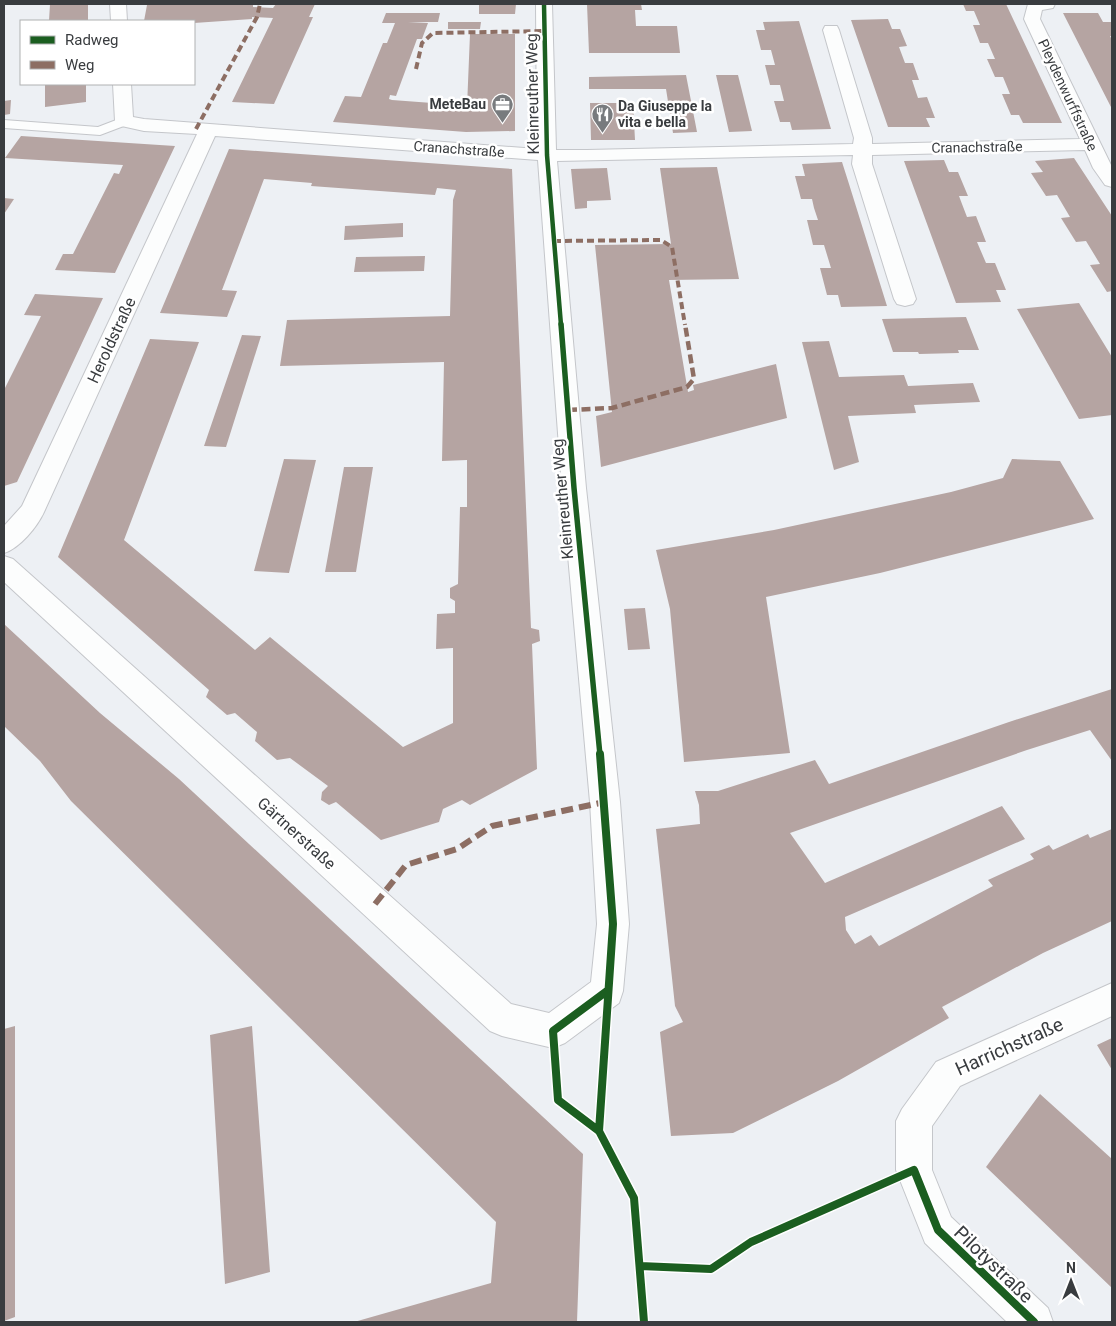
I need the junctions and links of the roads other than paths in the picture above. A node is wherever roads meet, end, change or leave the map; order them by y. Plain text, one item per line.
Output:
1 (118, 4) edge
2 (544, 4) edge
3 (1041, 5) edge
4 (119, 20) edge
5 (831, 30) dead end
6 (122, 85) edge
7 (124, 121) junction
8 (4, 124) edge
9 (208, 130) junction
10 (1092, 144) junction
11 (863, 150) junction
12 (546, 154) junction
13 (1112, 181) edge
14 (905, 300) dead end
15 (4, 543) edge
16 (4, 566) edge
17 (607, 991) joint
18 (1112, 999) edge
19 (914, 1170) joint
20 (1034, 1322) edge

1 - 4 street
2 - 12 street, Kleinreuther Weg
3 - 10 street, Pleydenwurffstraße
5 - 11 street
6 - 7 street
7 - 8 lane
7 - 9 street, Cranachstraße
9 - 12 street, Cranachstraße
9 - 15 street, Heroldstraße
10 - 11 street, Cranachstraße
10 - 13 street, Pleydenwurffstraße
11 - 12 street, Cranachstraße
11 - 14 street
12 - 17 street, Kleinreuther Weg
16 - 17 street, Gärtnerstraße
18 - 19 street, Harrichstraße
19 - 20 street, Pilotystraße

